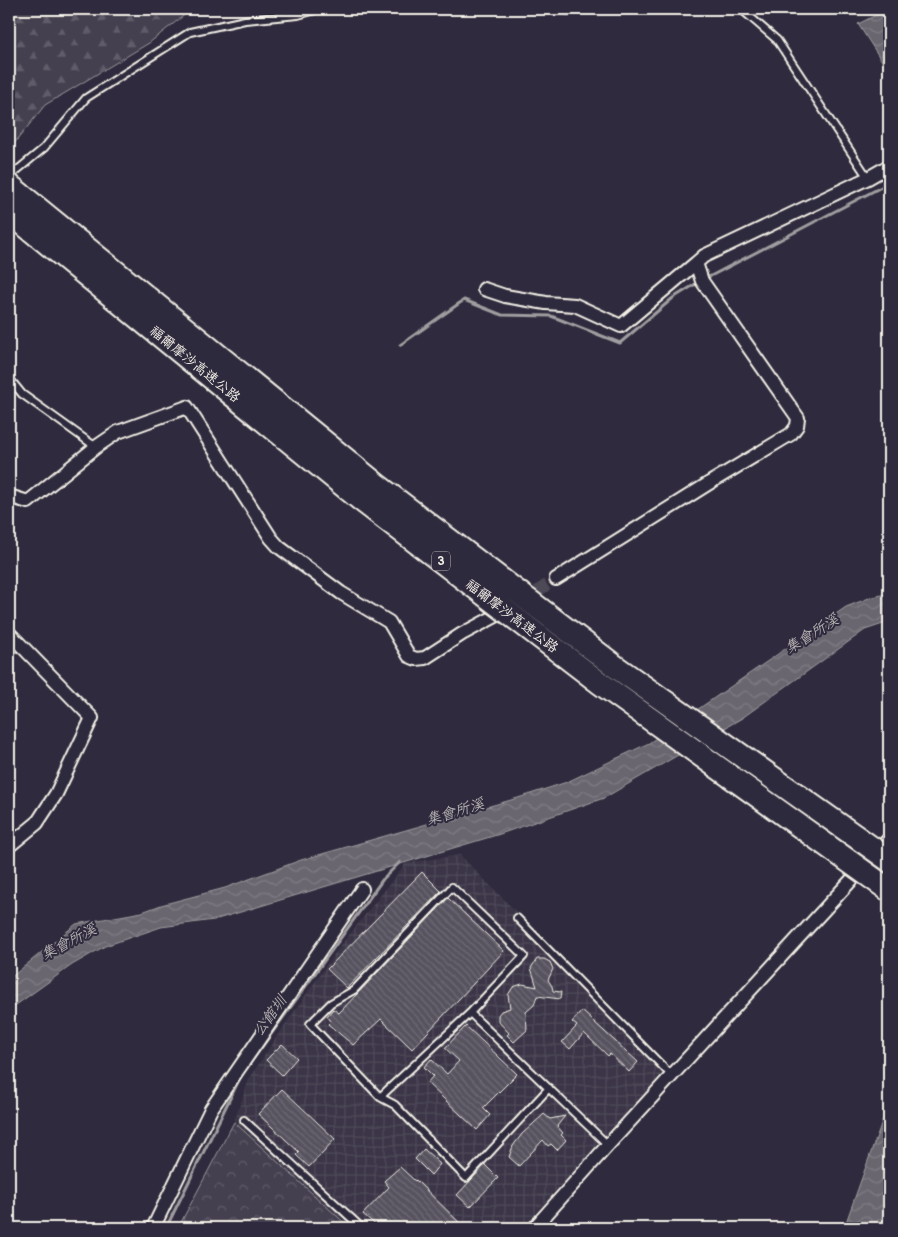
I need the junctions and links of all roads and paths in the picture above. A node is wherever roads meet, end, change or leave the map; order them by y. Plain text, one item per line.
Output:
1 (319, 9) edge
2 (545, 9) edge
3 (574, 9) edge
4 (741, 9) edge
5 (889, 166) edge
6 (9, 177) edge
7 (868, 178) junction
8 (9, 185) edge
9 (9, 212) edge
10 (696, 264) junction
11 (484, 289) dead end
12 (9, 378) edge
13 (96, 448) junction
14 (9, 496) edge
15 (556, 579) tunnel mouth
16 (509, 609) tunnel mouth
17 (9, 633) edge
18 (889, 839) edge
19 (9, 846) edge
20 (889, 860) edge
21 (362, 889) dead end
22 (889, 890) edge
23 (516, 918) dead end
24 (470, 1012) junction
25 (672, 1076) junction
26 (549, 1088) junction
27 (380, 1097) junction
28 (244, 1120) dead end
29 (608, 1145) junction
30 (153, 1228) edge
31 (362, 1228) edge
32 (534, 1228) edge

1 - 6 lane
2 - 3 lane
4 - 7 lane
5 - 7 street
7 - 10 street
8 - 20 highway, 福爾摩沙高速公路 / 3, bridge
9 - 22 highway, 福爾摩沙高速公路 / 3, bridge
10 - 11 street
10 - 15 street
12 - 13 lane
13 - 14 street
13 - 16 street
17 - 19 street
18 - 25 street
21 - 30 street
23 - 25 lane
24 - 26 lane
24 - 27 lane
24 - 27 lane
25 - 29 street
26 - 27 lane
26 - 29 lane
28 - 31 lane
29 - 32 street

